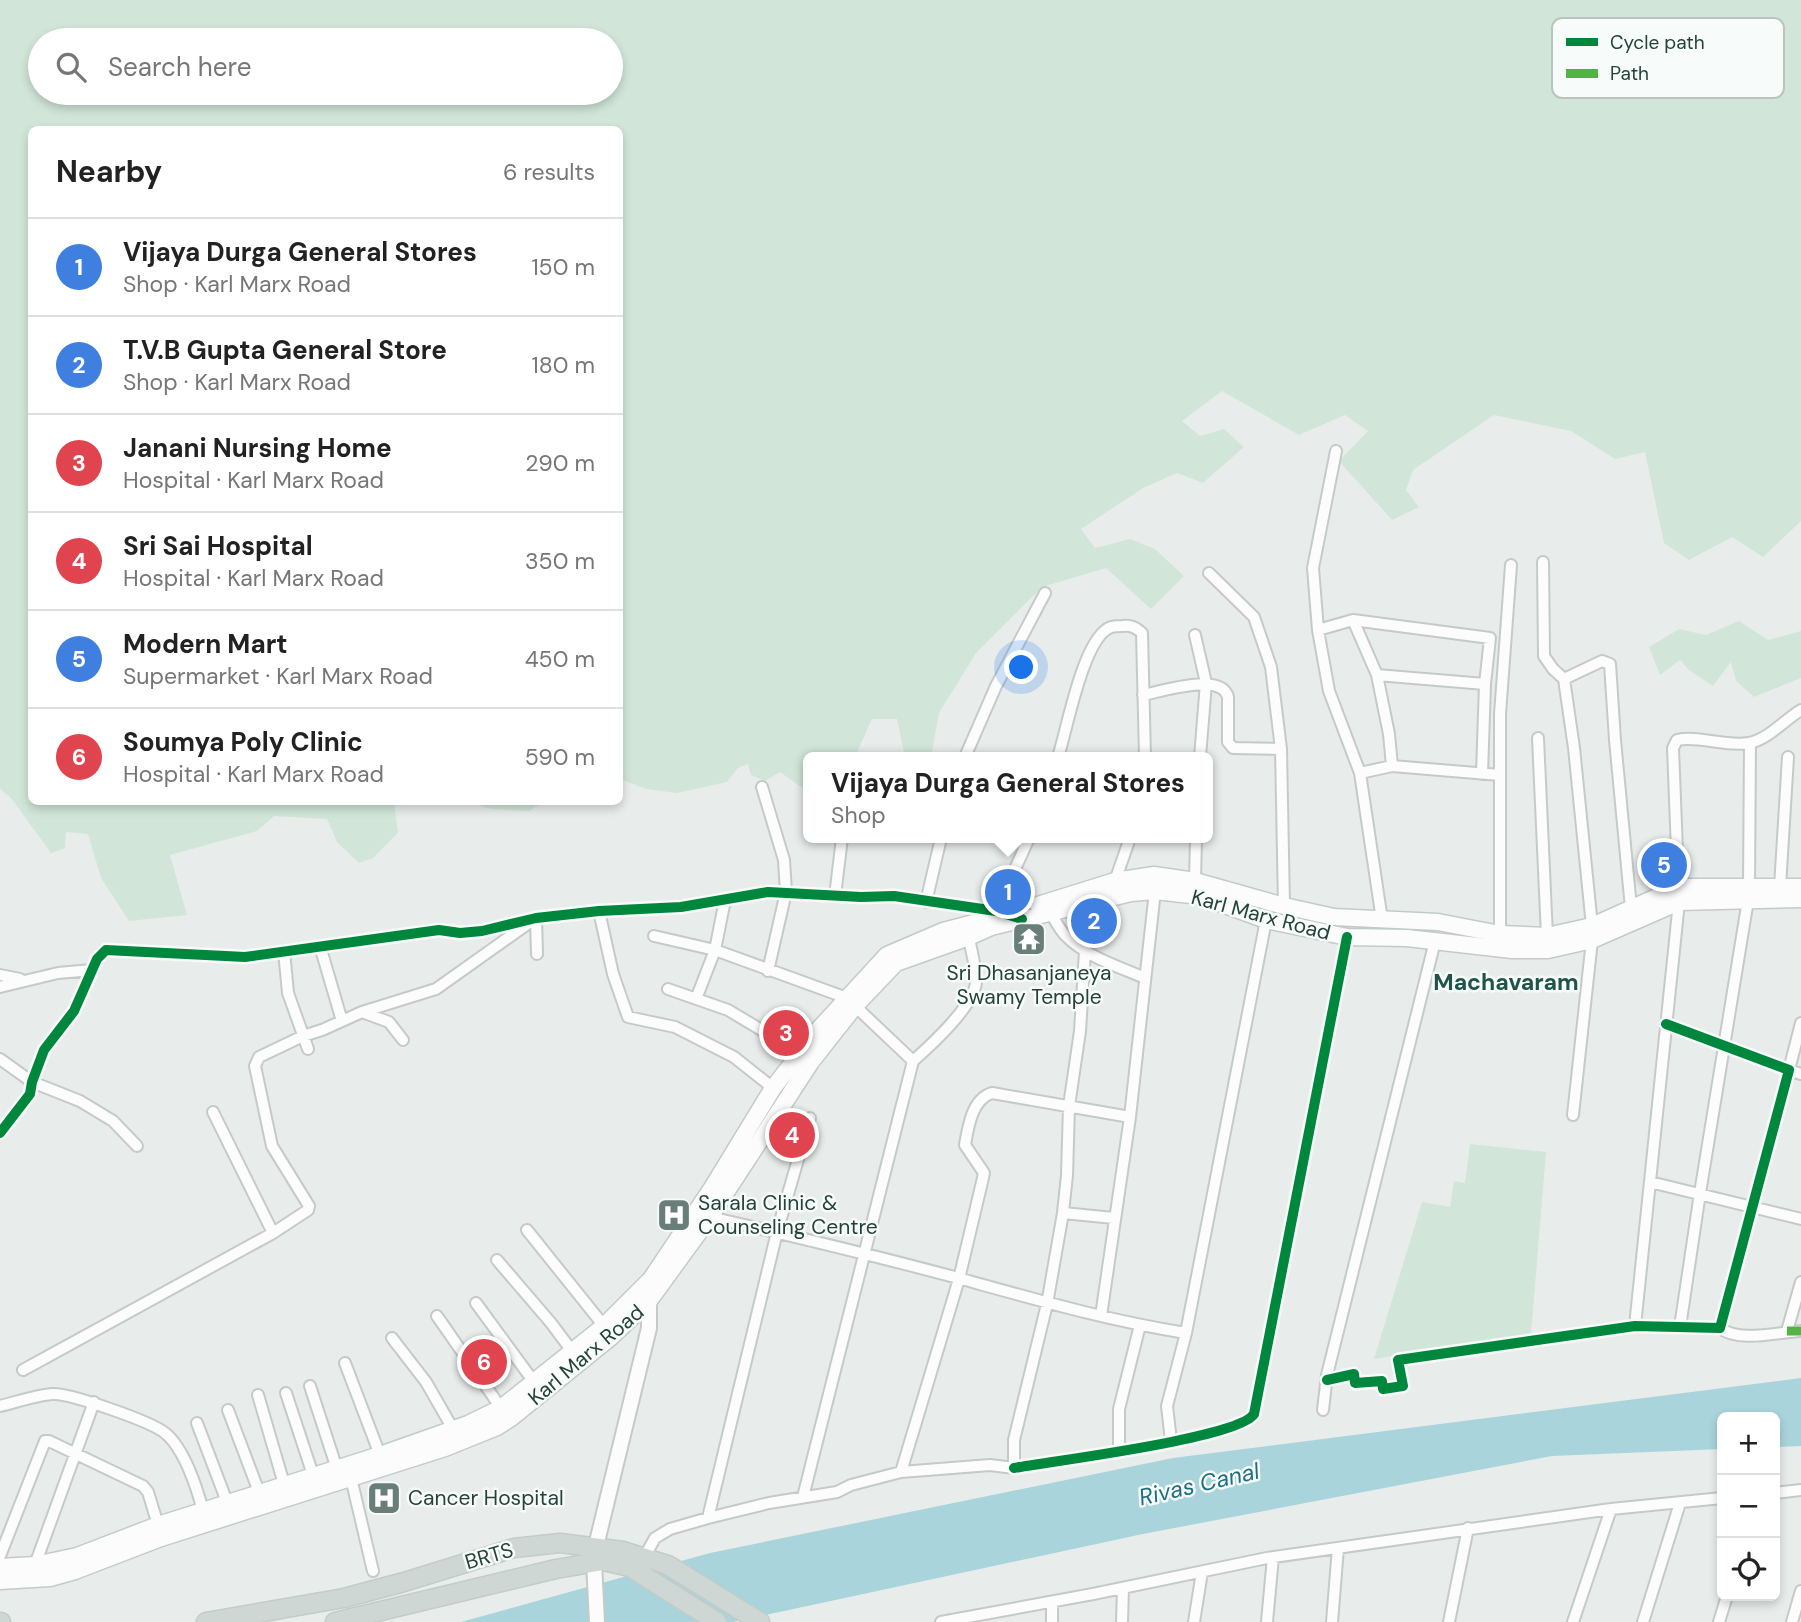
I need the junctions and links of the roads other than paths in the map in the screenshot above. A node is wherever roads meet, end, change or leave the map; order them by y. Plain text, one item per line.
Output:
1 (1336, 451) dead end
2 (1543, 562) dead end
3 (1511, 565) dead end
4 (1209, 573) dead end
5 (1045, 593) dead end
6 (1353, 620) junction
7 (1318, 631) junction
8 (1195, 635) dead end
9 (1377, 675) junction
10 (1564, 679) junction
11 (1206, 683) junction
12 (1485, 684) junction
13 (1143, 695) junction
14 (1801, 710) edge
15 (1538, 738) dead end
16 (1750, 743) junction
17 (1281, 749) junction
18 (967, 752) edge
19 (1060, 752) edge
20 (1145, 752) edge
21 (1200, 752) edge
22 (1788, 757) dead end
23 (1392, 766) junction
24 (1360, 773) junction
25 (1482, 774) junction
26 (1500, 775) junction
27 (762, 787) dead end
28 (841, 843) edge
29 (940, 843) edge
30 (1028, 843) edge
31 (1128, 843) edge
32 (1196, 843) edge
33 (1115, 881) junction
34 (1195, 881) junction
35 (1780, 887) junction
36 (1801, 887) edge
37 (1155, 891) junction
38 (786, 892) junction
39 (1748, 893) junction
40 (1679, 894) junction
41 (835, 896) junction
42 (1801, 899) edge
43 (725, 900) junction
44 (926, 902) junction
45 (1284, 906) junction
46 (1631, 908) junction
47 (598, 911) junction
48 (1050, 912) junction
49 (1008, 915) junction
50 (536, 918) junction
51 (1266, 920) junction
52 (1382, 920) junction
53 (1592, 933) junction
54 (1500, 934) junction
55 (654, 936) dead end
56 (1547, 936) junction
57 (969, 937) junction
58 (1347, 937) junction
59 (1436, 941) junction
60 (320, 946) junction
61 (715, 950) junction
62 (284, 951) junction
63 (1085, 951) junction
64 (537, 954) dead end
65 (92, 970) junction
66 (768, 971) junction
67 (0, 975) edge
68 (1145, 978) junction
69 (23, 980) junction
70 (0, 987) edge
71 (668, 989) dead end
72 (696, 999) junction
73 (851, 1002) junction
74 (362, 1012) junction
75 (342, 1021) junction
76 (1801, 1023) edge
77 (1666, 1024) junction
78 (303, 1035) junction
79 (403, 1040) dead end
80 (1725, 1046) junction
81 (309, 1049) dead end
82 (800, 1053) junction
83 (0, 1059) edge
84 (913, 1061) junction
85 (1789, 1070) junction
86 (1801, 1074) edge
87 (32, 1082) junction
88 (773, 1088) junction
89 (1069, 1107) junction
90 (213, 1112) dead end
91 (1573, 1115) dead end
92 (1130, 1117) junction
93 (810, 1118) dead end
94 (0, 1133) edge
95 (137, 1146) dead end
96 (1650, 1182) junction
97 (1700, 1193) junction
98 (1752, 1208) junction
99 (1063, 1213) junction
100 (710, 1217) junction
101 (1114, 1218) junction
102 (1801, 1219) edge
103 (527, 1230) dead end
104 (273, 1233) junction
105 (776, 1233) junction
106 (866, 1254) junction
107 (497, 1260) dead end
108 (959, 1279) junction
109 (1801, 1283) edge
110 (649, 1301) junction
111 (476, 1303) dead end
112 (1048, 1304) junction
113 (437, 1315) dead end
114 (1101, 1316) junction
115 (1140, 1325) junction
116 (604, 1326) junction
117 (1634, 1326) junction
118 (1681, 1327) junction
119 (1720, 1328) junction
120 (1787, 1331) junction
121 (1801, 1331) edge
122 (1186, 1333) junction
123 (392, 1338) dead end
124 (572, 1351) junction
125 (345, 1363) dead end
126 (23, 1370) dead end
127 (1327, 1380) junction
128 (534, 1382) junction
129 (310, 1386) dead end
130 (286, 1394) dead end
131 (258, 1395) dead end
132 (94, 1402) junction
133 (0, 1406) edge
134 (501, 1408) junction
135 (228, 1409) dead end
136 (1323, 1410) dead end
137 (197, 1423) dead end
138 (453, 1429) junction
139 (1171, 1441) junction
140 (1119, 1450) junction
141 (76, 1452) junction
142 (380, 1455) junction
143 (1014, 1468) junction
144 (901, 1472) junction
145 (344, 1473) junction
146 (313, 1475) junction
147 (284, 1483) junction
148 (1801, 1490) edge
149 (258, 1492) junction
150 (1780, 1492) edge
151 (803, 1497) junction
152 (1717, 1499) edge
153 (227, 1502) junction
154 (1680, 1503) junction
155 (1611, 1509) junction
156 (203, 1511) junction
157 (708, 1518) junction
158 (158, 1525) junction
159 (1468, 1528) junction
160 (1338, 1548) junction
161 (0, 1556) edge
162 (1273, 1557) junction
163 (595, 1562) junction
164 (641, 1564) junction
165 (35, 1565) junction
166 (0, 1567) edge
167 (373, 1572) dead end
168 (1202, 1572) junction
169 (0, 1581) edge
170 (1123, 1588) junction
171 (1801, 1591) edge
172 (1725, 1601) edge
173 (1052, 1602) junction
174 (1799, 1606) edge
175 (206, 1622) edge
176 (335, 1622) edge
177 (597, 1622) edge
178 (717, 1622) edge
179 (760, 1622) edge
180 (941, 1622) edge
181 (1052, 1622) edge
182 (1122, 1622) edge
183 (1194, 1622) edge
184 (1267, 1622) edge
185 (1332, 1622) edge
186 (1449, 1622) edge
187 (1573, 1622) edge
188 (1643, 1622) edge
189 (1719, 1622) edge
190 (1792, 1622) edge

1 - 7 street
2 - 10 street
3 - 26 street
4 - 17 street
5 - 18 street
6 - 7 street
6 - 9 street
6 - 12 street
7 - 24 street
8 - 11 street
9 - 12 street
9 - 23 street
10 - 46 street
10 - 53 street
11 - 13 street
11 - 17 street
11 - 21 street
12 - 25 street
13 - 19 street
13 - 20 street
14 - 16 street
15 - 56 street
16 - 39 street
16 - 40 street
17 - 45 street
22 - 35 street
23 - 24 street
23 - 25 street
24 - 52 street
25 - 26 street
26 - 54 street
27 - 38 street
28 - 41 street
29 - 44 street
30 - 49 street
31 - 33 street
32 - 34 street
33 - 34 main road, Karl Marx Road
33 - 49 main road, Karl Marx Road
34 - 45 main road, Karl Marx Road
35 - 36 main road, Karl Marx Road
35 - 39 main road, Karl Marx Road
37 - 48 main road, Karl Marx Road
37 - 51 main road, Karl Marx Road
37 - 68 street
38 - 41 street
38 - 43 street
38 - 66 street
39 - 40 main road, Karl Marx Road
39 - 42 main road, Karl Marx Road
39 - 80 street
40 - 46 main road, Karl Marx Road
40 - 53 main road, Karl Marx Road
40 - 77 street
41 - 44 street
43 - 47 street
43 - 61 street
44 - 49 street
45 - 52 main road, Karl Marx Road
46 - 53 main road, Karl Marx Road
47 - 50 street
47 - 88 street
48 - 49 main road, Karl Marx Road
48 - 63 street
49 - 57 main road, Karl Marx Road
49 - 73 main road, Karl Marx Road
50 - 60 street
50 - 64 street
50 - 74 street
51 - 58 main road, Karl Marx Road
51 - 122 street
52 - 54 main road, Karl Marx Road
53 - 56 main road, Karl Marx Road
53 - 59 main road, Karl Marx Road
53 - 91 street
54 - 56 main road, Karl Marx Road
55 - 61 street
57 - 73 main road, Karl Marx Road
57 - 84 street
58 - 59 main road, Karl Marx Road
58 - 139 street
59 - 127 street
60 - 62 street
60 - 75 street
61 - 66 street
61 - 72 street
62 - 65 street
62 - 78 street
63 - 68 street
63 - 89 street
65 - 69 street
65 - 87 street
66 - 73 street
67 - 69 street
68 - 92 street
69 - 70 street
71 - 72 street
72 - 82 street
73 - 82 main road, Karl Marx Road
73 - 84 street
73 - 100 main road, Karl Marx Road
74 - 75 street
74 - 79 street
75 - 78 street
76 - 85 street
77 - 80 street
77 - 96 street
78 - 81 street
78 - 104 street
80 - 85 street
80 - 97 street
82 - 88 main road, Karl Marx Road
83 - 87 street
84 - 106 street
85 - 86 street
85 - 98 street
87 - 94 street
87 - 95 street
88 - 116 main road, Karl Marx Road
89 - 92 street
89 - 99 street
89 - 108 street
90 - 104 street
92 - 101 street
93 - 105 street
96 - 97 street
96 - 117 street
97 - 98 street
97 - 118 street
98 - 102 street
98 - 119 street
99 - 101 street
99 - 112 street
100 - 105 street
100 - 110 main road, Karl Marx Road
101 - 114 street
103 - 116 street
104 - 126 street
105 - 106 street
105 - 157 street
106 - 108 street
106 - 151 street
107 - 124 street
108 - 112 street
108 - 144 street
109 - 120 street
110 - 145 main road, Karl Marx Road
110 - 163 street
111 - 128 street
112 - 114 street
112 - 143 street
113 - 134 street
114 - 115 street
115 - 122 street
115 - 140 street
116 - 124 main road, Karl Marx Road
117 - 118 street
117 - 127 street
118 - 119 street
119 - 120 street
120 - 121 street
122 - 139 street
123 - 138 street
124 - 128 main road, Karl Marx Road
125 - 142 street
127 - 136 street
128 - 134 main road, Karl Marx Road
129 - 145 street
130 - 146 street
131 - 147 street
132 - 133 street
132 - 141 street
132 - 156 street
134 - 138 main road, Karl Marx Road
135 - 149 street
137 - 153 street
138 - 142 main road, Karl Marx Road
139 - 140 street
140 - 143 street
141 - 158 street
141 - 161 street
141 - 165 street
142 - 145 main road, Karl Marx Road
143 - 144 street
144 - 151 street
145 - 146 main road, Karl Marx Road
145 - 167 street
145 - 169 main road, Karl Marx Road
146 - 147 main road, Karl Marx Road
147 - 149 main road, Karl Marx Road
148 - 150 street
149 - 153 main road, Karl Marx Road
151 - 157 street
152 - 154 street
153 - 156 main road, Karl Marx Road
154 - 155 street
154 - 188 street
155 - 159 street
155 - 187 street
156 - 158 main road, Karl Marx Road
157 - 164 street
158 - 165 main road, Karl Marx Road
159 - 160 street
159 - 186 street
160 - 162 street
160 - 185 street
162 - 168 street
162 - 184 street
163 - 164 main road, BRTS
163 - 175 main road, BRTS
163 - 176 main road, BRTS
163 - 177 street
164 - 178 main road, BRTS
164 - 179 main road, BRTS
165 - 166 main road, Karl Marx Road
168 - 170 street
168 - 183 street
170 - 173 street
170 - 182 street
171 - 174 street
172 - 189 street
173 - 180 street
173 - 181 street
174 - 190 street

